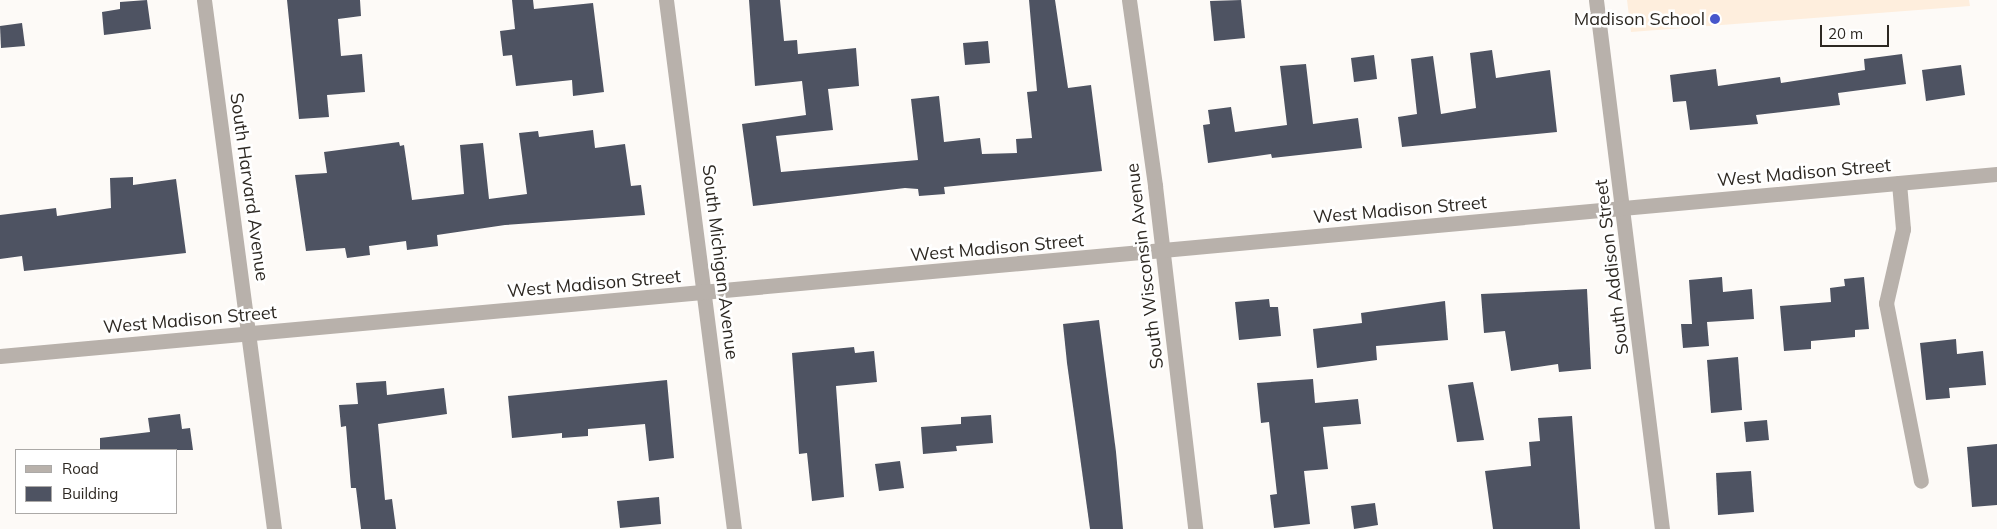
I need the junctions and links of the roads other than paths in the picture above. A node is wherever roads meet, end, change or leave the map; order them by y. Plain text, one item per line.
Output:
1 (204, 0) edge
2 (666, 0) edge
3 (1129, 0) edge
4 (1596, 0) edge
5 (1997, 174) edge
6 (1899, 183) junction
7 (1625, 207) junction
8 (1162, 252) junction
9 (706, 292) junction
10 (250, 333) junction
11 (0, 356) edge
12 (1921, 481) dead end
13 (274, 529) edge
14 (734, 529) edge
15 (1195, 529) edge
16 (1662, 529) edge

1 - 10 street, South Harvard Avenue
2 - 9 street, South Michigan Avenue
3 - 8 street, South Wisconsin Avenue
4 - 7 street, South Addison Street
5 - 6 street, West Madison Street
6 - 7 street, West Madison Street
6 - 12 street
7 - 8 street, West Madison Street
7 - 16 street, South Addison Street
8 - 9 street, West Madison Street
8 - 15 street, South Wisconsin Avenue
9 - 10 street, West Madison Street
9 - 14 street, South Michigan Avenue
10 - 11 street, West Madison Street
10 - 13 street, South Harvard Avenue

